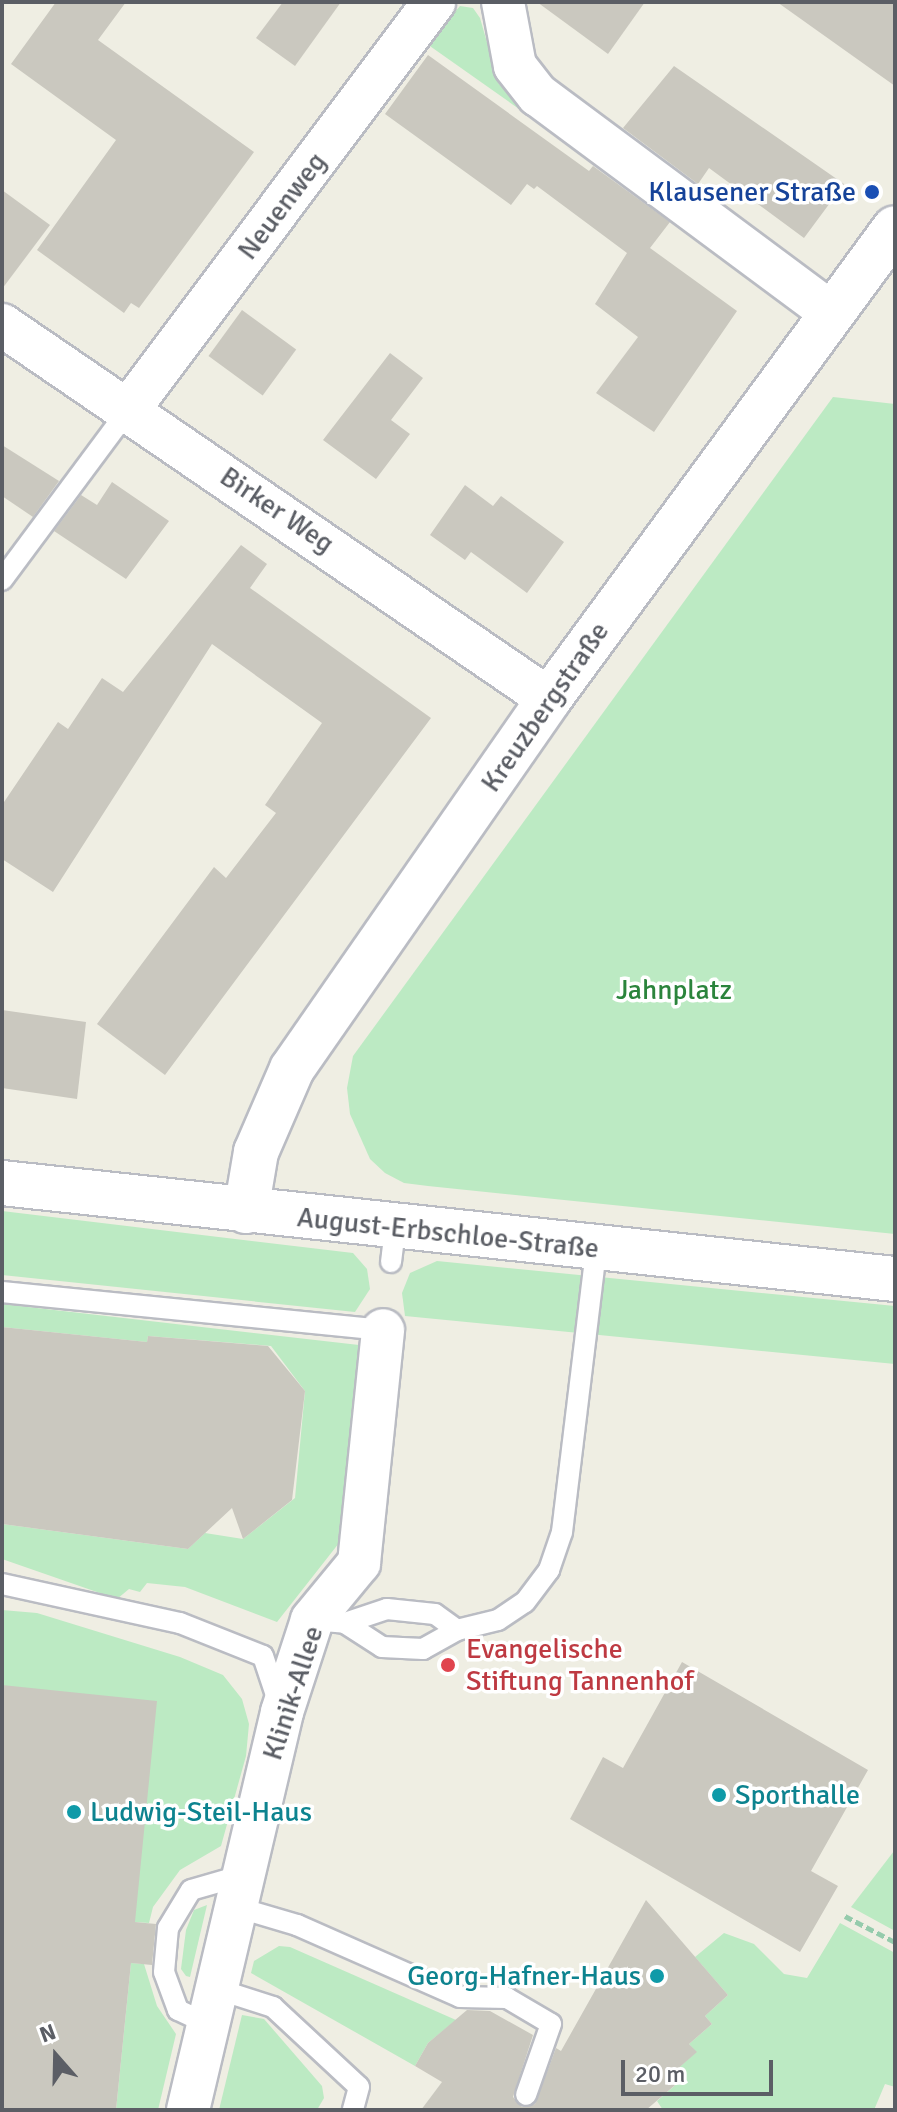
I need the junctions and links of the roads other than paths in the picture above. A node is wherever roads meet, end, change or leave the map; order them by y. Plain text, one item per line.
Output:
1 (434, 2) edge
2 (503, 2) edge
3 (895, 228) edge
4 (832, 313) junction
5 (2, 325) edge
6 (129, 409) junction
7 (2, 580) edge
8 (549, 699) junction
9 (2, 1183) edge
10 (246, 1211) junction
11 (596, 1249) junction
12 (895, 1279) edge
13 (2, 1292) edge
14 (383, 1330) joint
15 (2, 1584) edge
16 (328, 1622) junction
17 (457, 1630) junction
18 (282, 1712) junction
19 (240, 1891) junction
20 (212, 2006) junction
21 (526, 2095) dead end
22 (188, 2110) edge
23 (353, 2110) edge

1 - 6 street, Neuenweg
2 - 4 street
3 - 4 main road, Kreuzbergstraße
4 - 8 main road, Kreuzbergstraße
5 - 6 street, Birker Weg
6 - 7 lane
6 - 8 street, Birker Weg
8 - 10 main road, Kreuzbergstraße
9 - 10 main road, August-Erbschloe-Straße
10 - 11 main road, August-Erbschloe-Straße
11 - 12 main road, August-Erbschloe-Straße
11 - 17 lane
13 - 14 lane
14 - 16 street, Klinik-Allee
15 - 18 lane
16 - 17 lane
16 - 17 lane
16 - 18 street, Klinik-Allee
18 - 19 street, Klinik-Allee
19 - 20 street, Klinik-Allee
19 - 20 lane
19 - 21 lane
20 - 22 street, Klinik-Allee
20 - 23 lane

